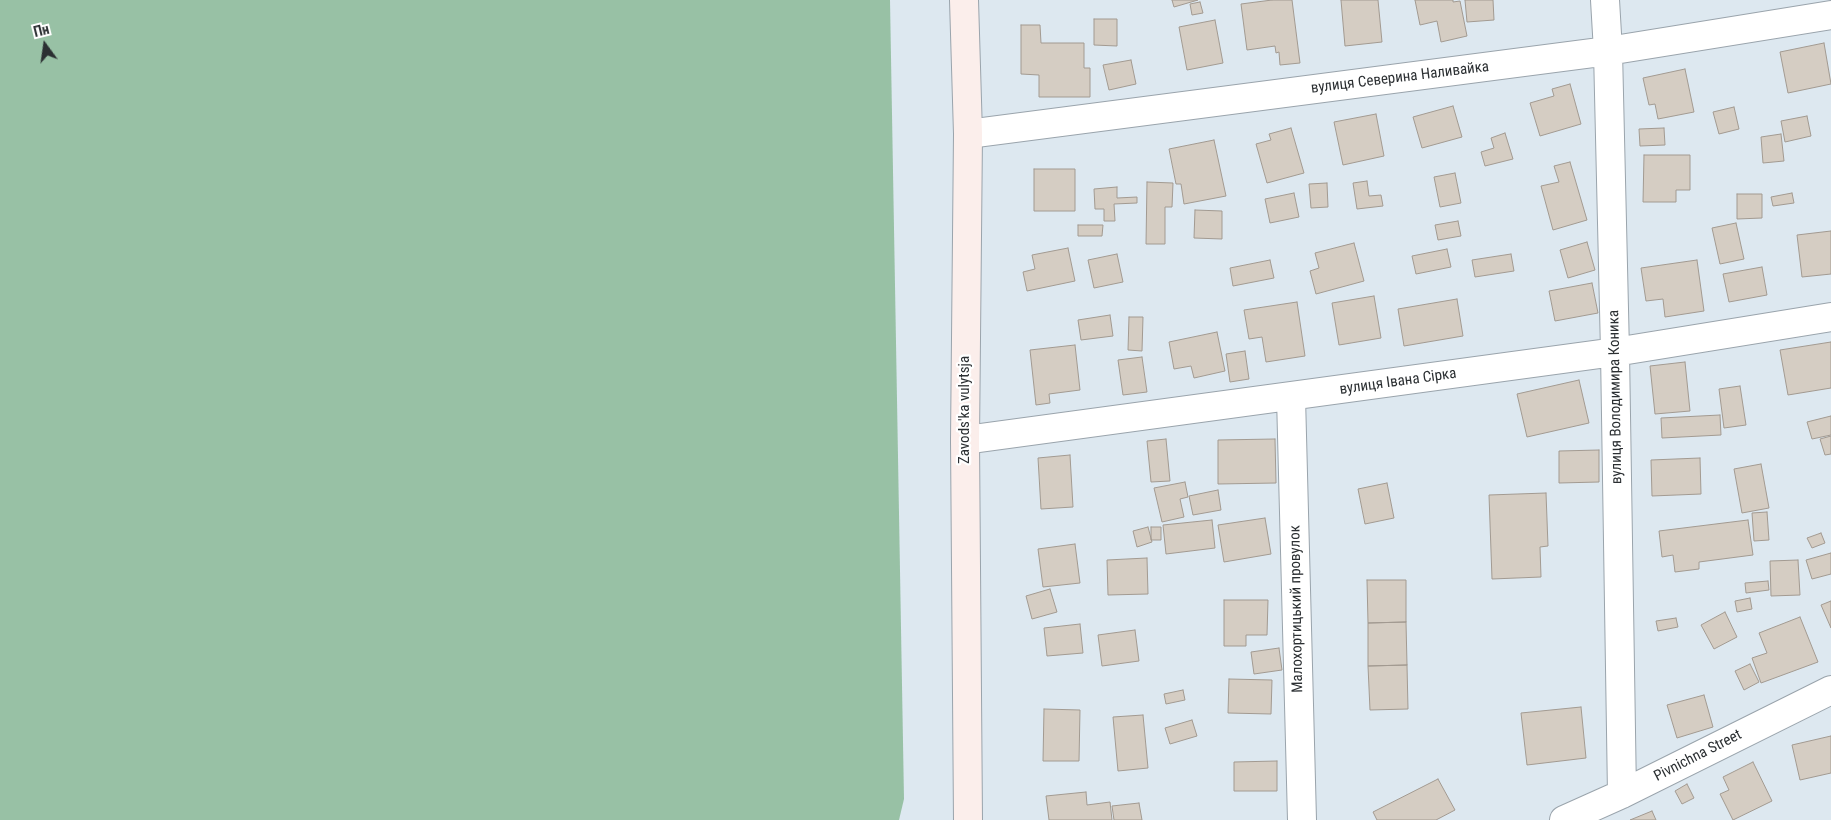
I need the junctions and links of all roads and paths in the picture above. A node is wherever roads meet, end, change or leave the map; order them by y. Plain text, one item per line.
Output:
1 (964, 0) edge
2 (1605, 0) edge
3 (1831, 15) edge
4 (1608, 51) junction
5 (968, 134) junction
6 (1831, 317) edge
7 (1615, 352) junction
8 (1291, 397) junction
9 (965, 440) junction
10 (1831, 690) edge
11 (1622, 794) junction
12 (968, 820) edge
13 (1302, 820) edge
14 (1564, 820) edge

1 - 5 main road, Zavods'ka vulytsja
2 - 4 street, вулиця Володимира Коника
3 - 4 street, вулиця Северина Наливайка
4 - 5 street, вулиця Северина Наливайка
4 - 7 street, вулиця Володимира Коника
5 - 9 main road, Zavods'ka vulytsja
6 - 7 street, вулиця Івана Сірка
7 - 8 street, вулиця Івана Сірка
7 - 11 street, вулиця Володимира Коника
8 - 9 street, вулиця Івана Сірка
8 - 13 street, Малохортицький провулок
9 - 12 main road, Zavods'ka vulytsja
10 - 11 street, Pivnichna Street
11 - 14 street, Pivnichna Street

